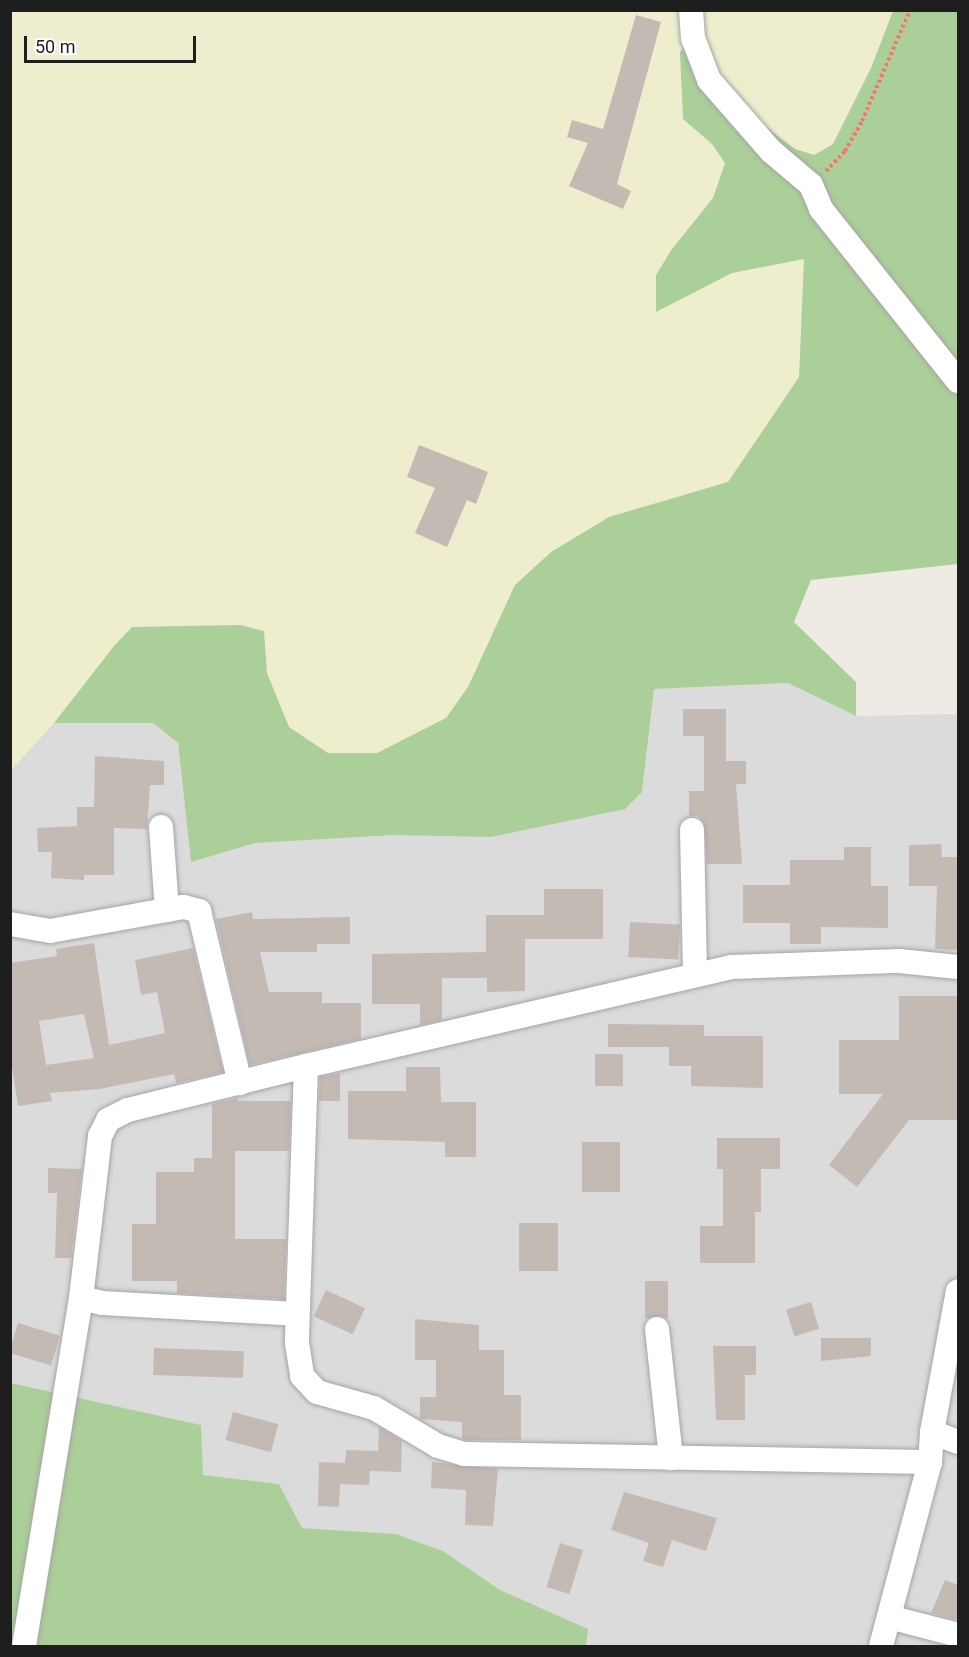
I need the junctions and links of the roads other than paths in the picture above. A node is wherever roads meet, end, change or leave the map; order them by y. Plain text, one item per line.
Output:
1 (691, 10) edge
2 (958, 381) edge
3 (161, 827) dead end
4 (693, 830) dead end
5 (167, 910) junction
6 (10, 924) edge
7 (958, 967) edge
8 (695, 975) junction
9 (306, 1066) junction
10 (240, 1083) junction
11 (958, 1291) edge
12 (81, 1298) junction
13 (297, 1314) junction
14 (657, 1329) dead end
15 (932, 1432) junction
16 (958, 1442) edge
17 (671, 1458) junction
18 (930, 1462) junction
19 (889, 1617) junction
20 (958, 1635) edge
21 (24, 1647) edge
22 (881, 1647) edge

1 - 2 street
3 - 5 street
4 - 8 street
5 - 6 street
5 - 10 street
7 - 8 street
8 - 9 street
9 - 10 street
9 - 13 street
10 - 12 street
11 - 15 street
12 - 13 street
12 - 21 street
13 - 17 street
14 - 17 street
15 - 16 street
15 - 18 street
17 - 18 street
18 - 19 street
19 - 20 street
19 - 22 street

